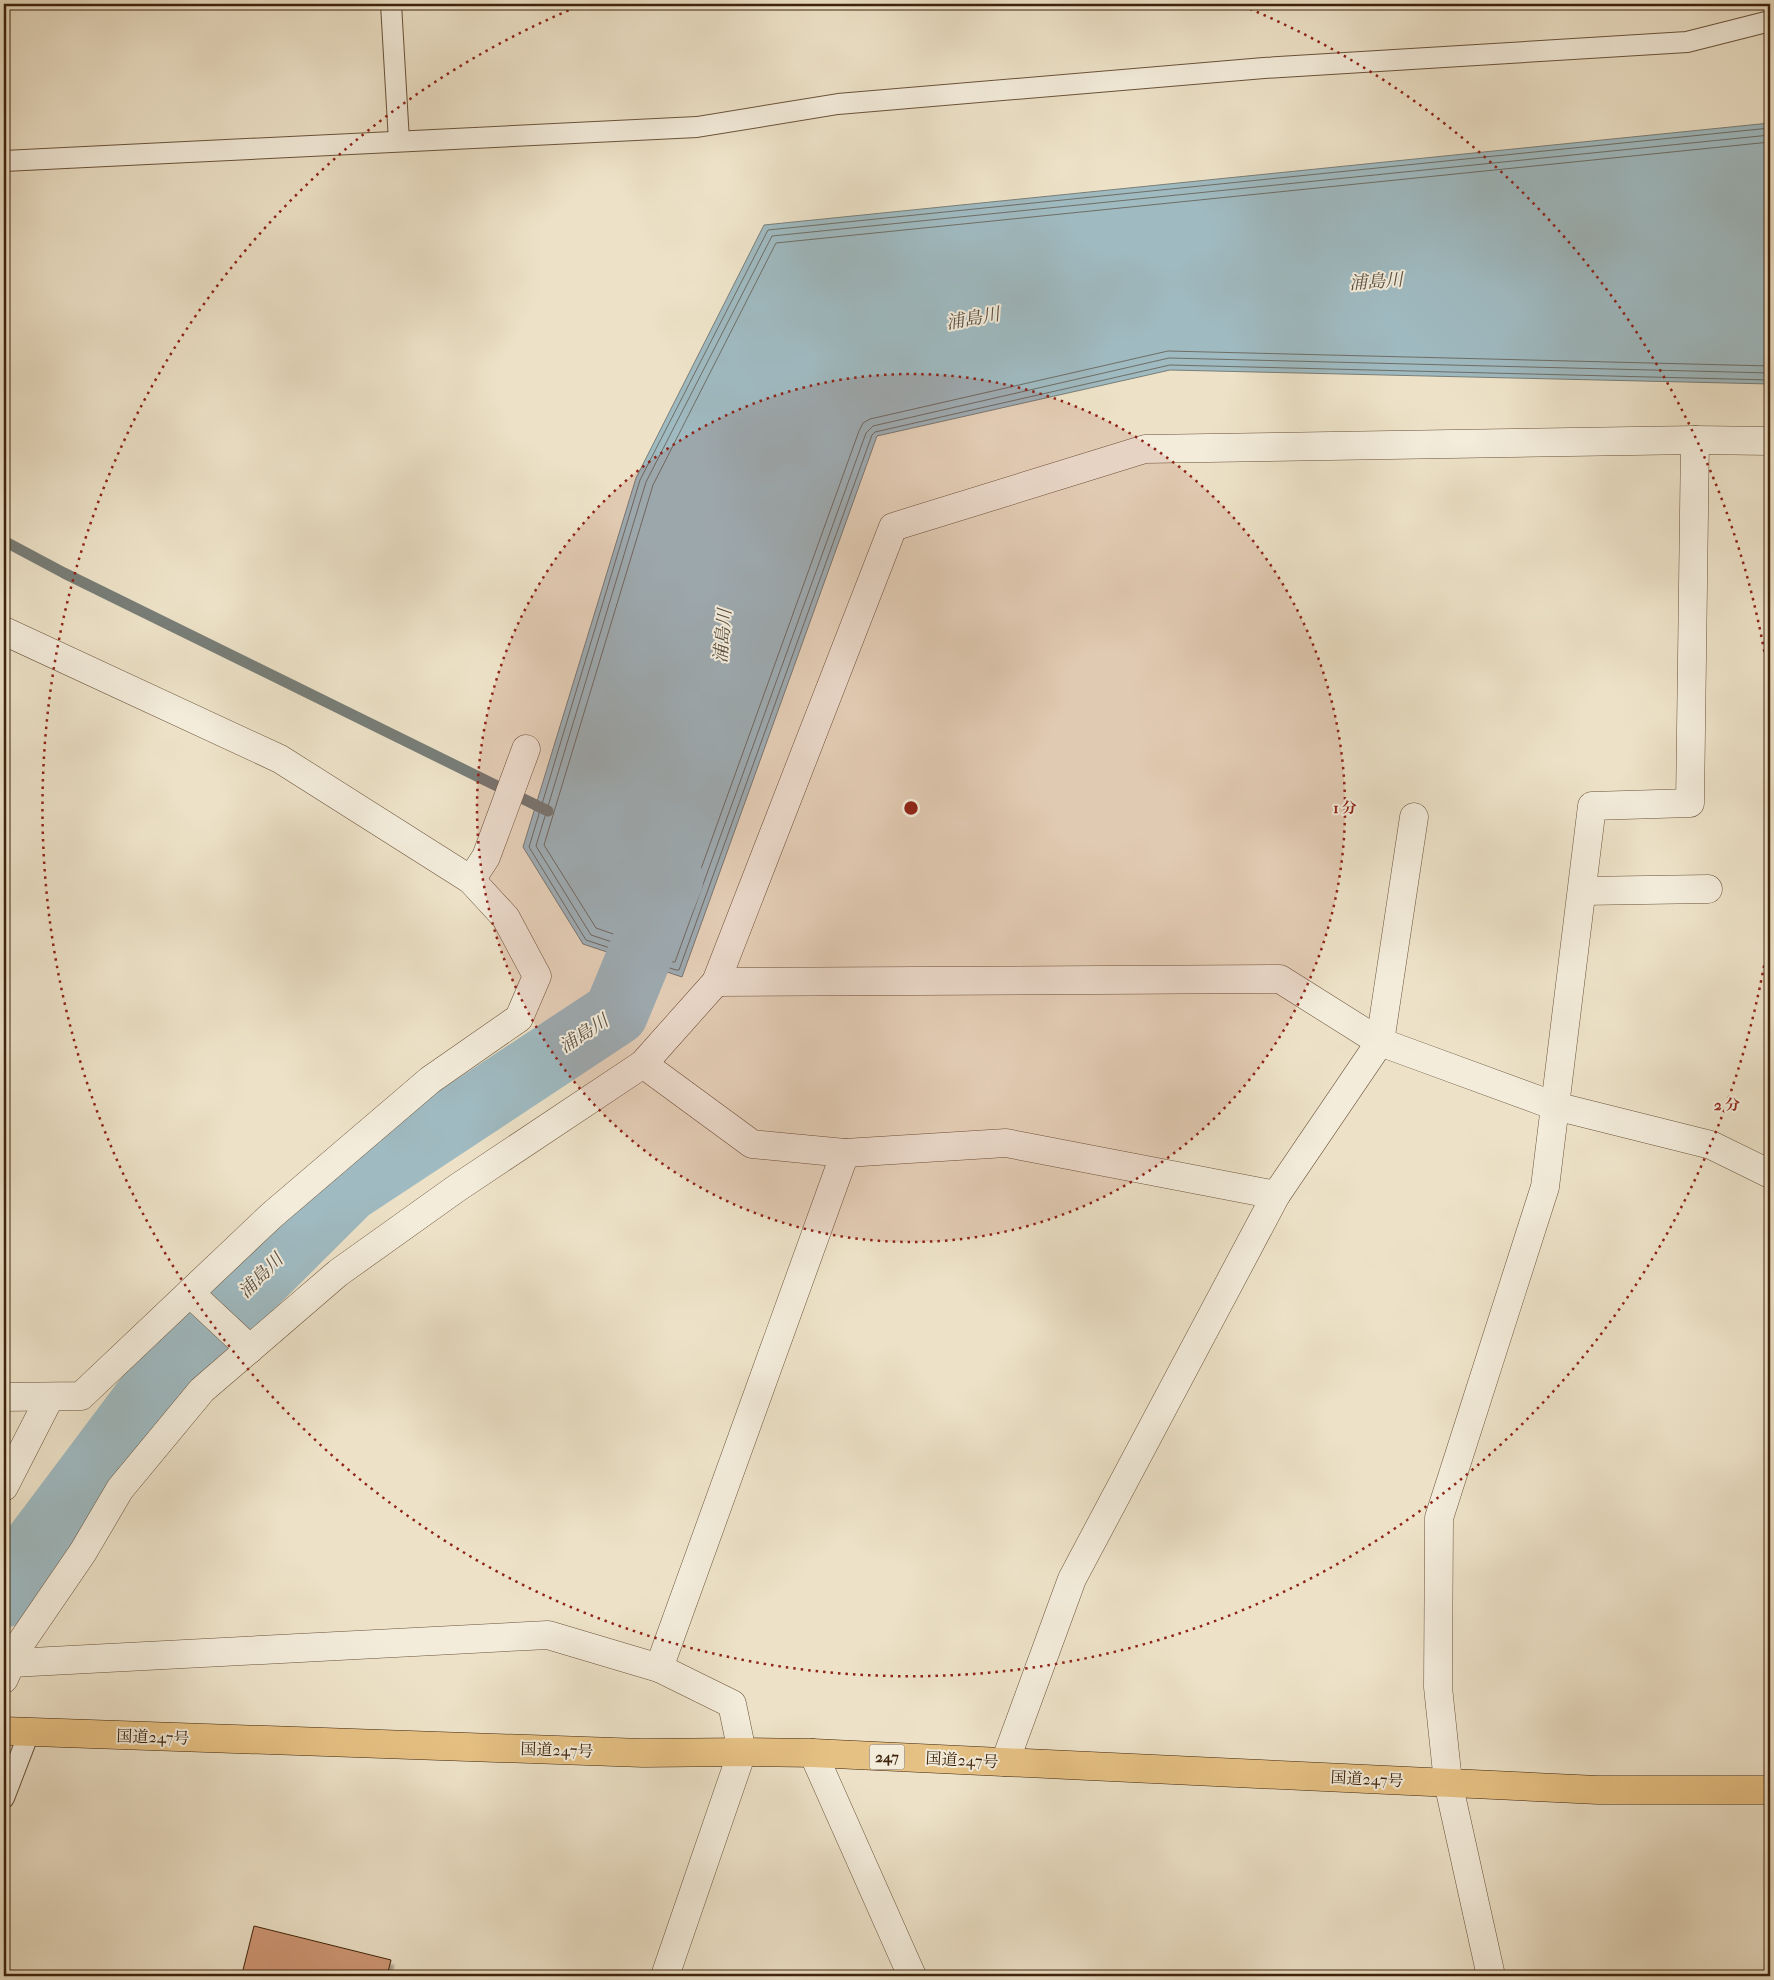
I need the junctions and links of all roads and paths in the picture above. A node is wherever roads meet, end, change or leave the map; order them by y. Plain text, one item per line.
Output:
1 (391, 4) edge
2 (1770, 21) edge
3 (399, 141) junction
4 (4, 161) edge
5 (1695, 440) junction
6 (1770, 441) edge
7 (4, 631) edge
8 (526, 749) dead end
9 (1414, 817) dead end
10 (471, 880) junction
11 (1708, 889) dead end
12 (1582, 891) junction
13 (716, 982) junction
14 (1380, 1042) junction
15 (643, 1064) junction
16 (1555, 1106) junction
17 (845, 1153) junction
18 (1770, 1174) edge
19 (1276, 1195) junction
20 (190, 1293) junction
21 (250, 1349) junction
22 (4, 1397) edge
23 (50, 1397) junction
24 (4, 1487) edge
25 (659, 1668) junction
26 (8, 1671) edge
27 (16, 1732) edge
28 (742, 1752) junction
29 (813, 1753) junction
30 (1005, 1762) junction
31 (1448, 1782) junction
32 (1770, 1790) edge
33 (4, 1798) edge
34 (665, 1976) edge
35 (912, 1976) edge
36 (1492, 1976) edge

1 - 3 lane
2 - 3 lane
3 - 4 lane
5 - 6 street
5 - 12 street
5 - 13 street
7 - 10 street
8 - 10 street
9 - 14 street
10 - 20 street
11 - 12 street
12 - 16 street
13 - 14 street
13 - 15 street
14 - 16 street
14 - 19 street
15 - 17 street
15 - 21 street
16 - 18 street
16 - 31 street
17 - 19 street
17 - 25 street
19 - 30 street
20 - 21 street
20 - 23 street
21 - 26 street
22 - 23 street
23 - 24 street
25 - 26 street
25 - 28 street
27 - 28 highway, 国道247号 / 247
27 - 33 lane
28 - 29 highway, 国道247号 / 247
28 - 34 street
29 - 30 highway, 国道247号 / 247
29 - 35 street
30 - 31 highway, 国道247号 / 247
31 - 32 highway, 国道247号 / 247
31 - 36 street

